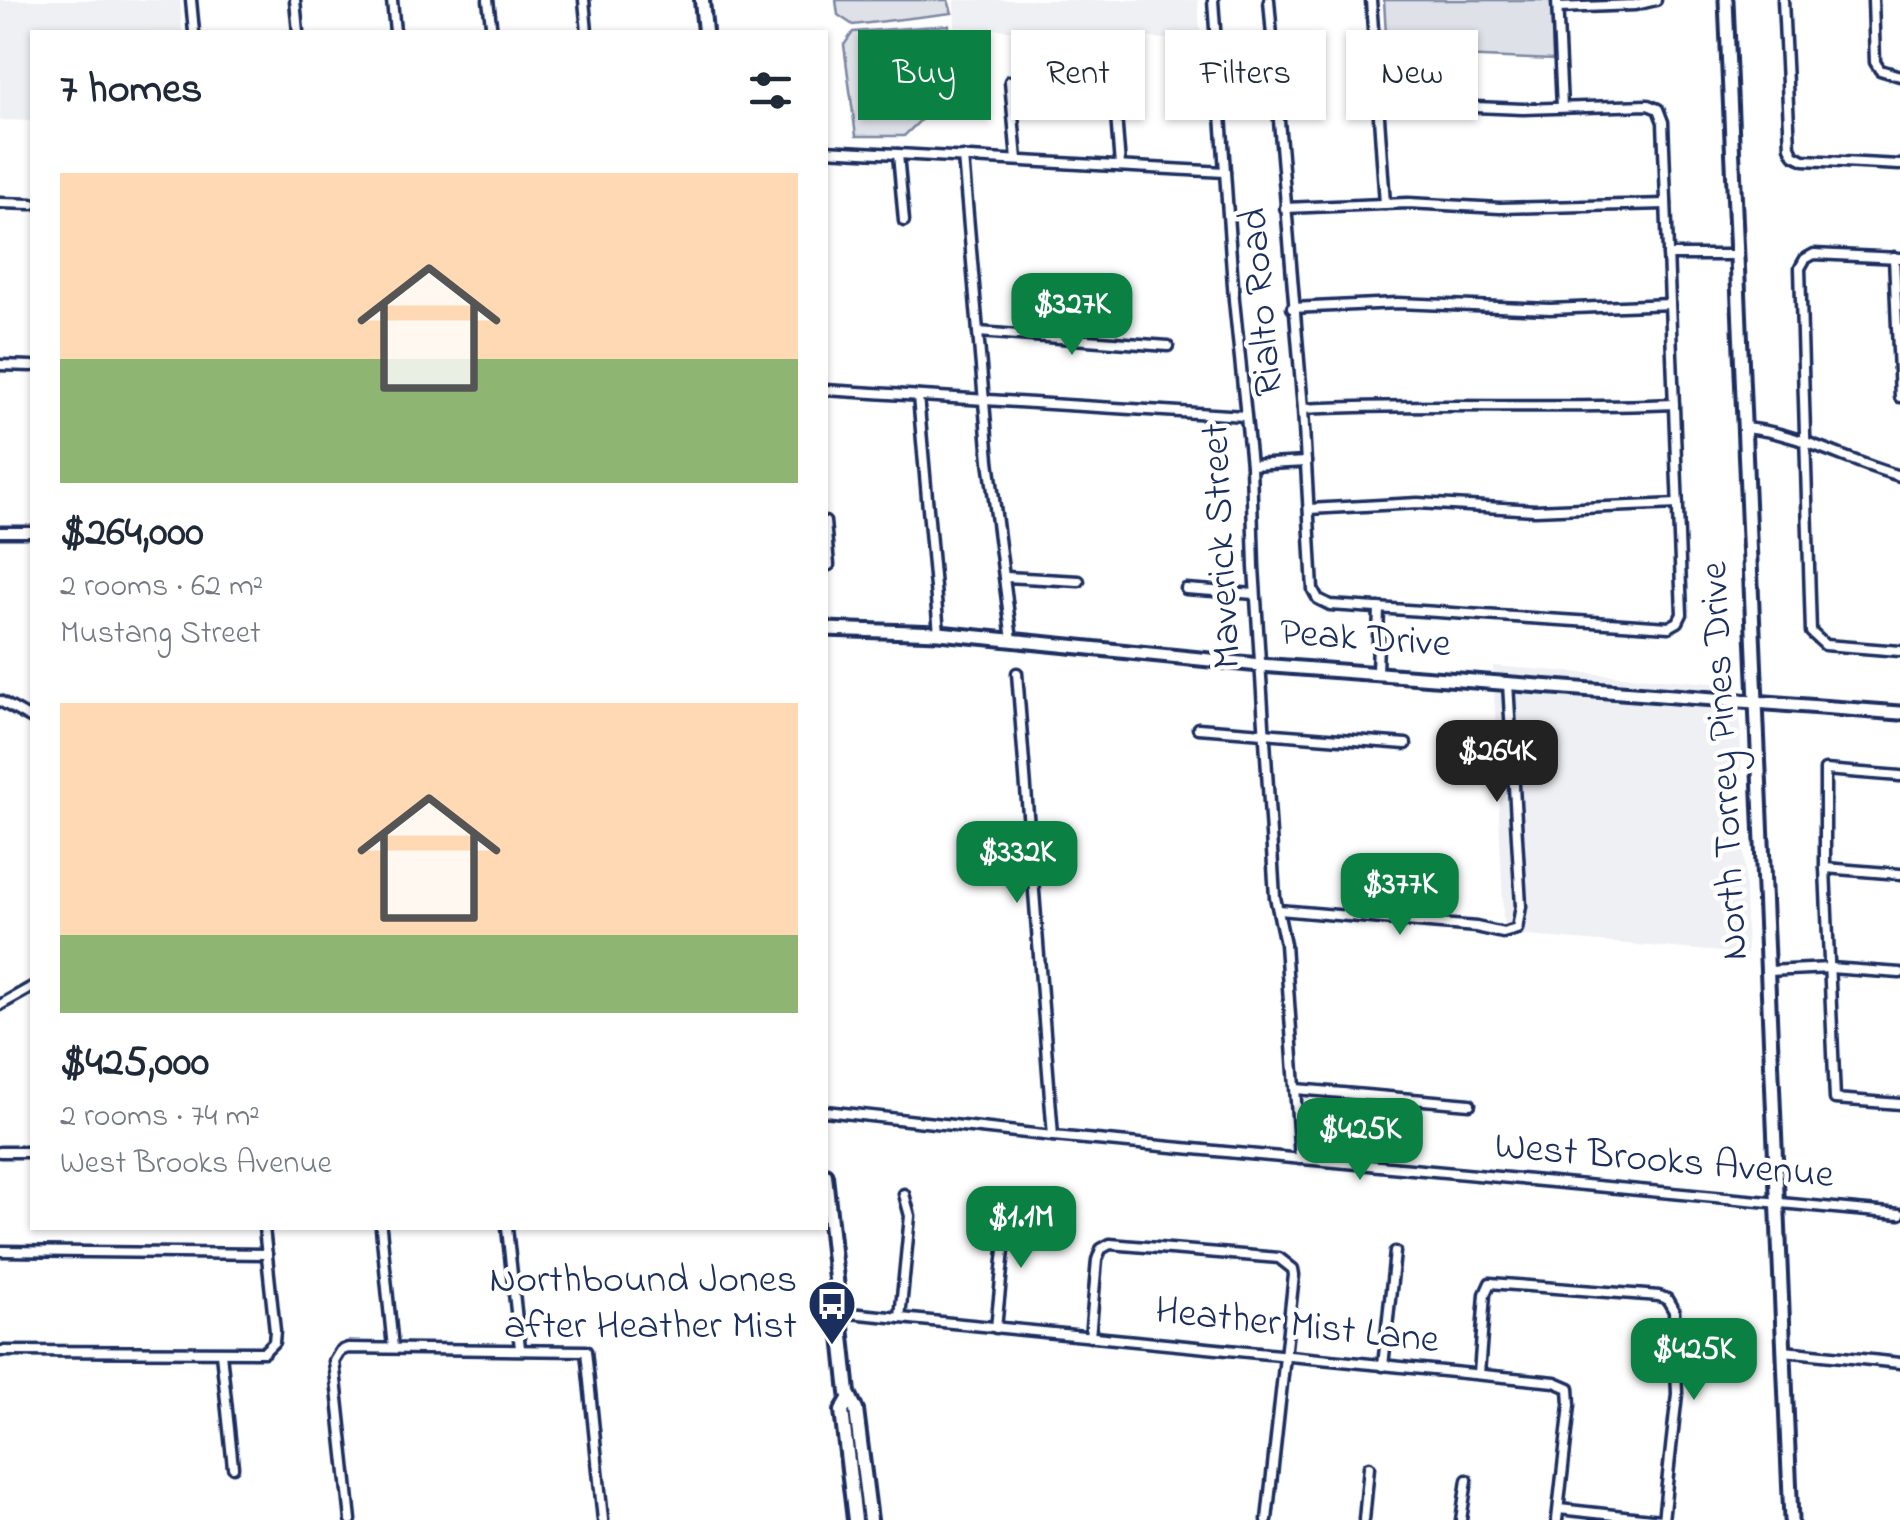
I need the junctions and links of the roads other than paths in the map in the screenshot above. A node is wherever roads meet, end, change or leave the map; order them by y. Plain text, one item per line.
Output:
1 (191, 0) edge
2 (295, 0) edge
3 (392, 0) edge
4 (488, 0) edge
5 (584, 0) edge
6 (702, 0) edge
7 (1213, 0) edge
8 (1269, 0) edge
9 (1371, 0) edge
10 (1726, 0) edge
11 (1783, 0) edge
12 (1872, 0) edge
13 (1656, 1) edge
14 (1557, 4) edge
15 (194, 30) edge
16 (298, 30) edge
17 (395, 30) edge
18 (492, 30) edge
19 (587, 30) edge
20 (705, 30) edge
21 (1373, 30) edge
22 (1900, 76) edge
23 (1010, 82) dead end
24 (1478, 105) edge
25 (1562, 108) junction
26 (1116, 120) edge
27 (1379, 120) edge
28 (828, 150) edge
29 (898, 154) junction
30 (964, 157) junction
31 (1016, 160) junction
32 (1120, 166) junction
33 (1900, 166) edge
34 (1225, 172) junction
35 (0, 203) edge
36 (30, 204) edge
37 (1385, 204) junction
38 (1666, 204) junction
39 (1285, 208) junction
40 (904, 220) dead end
41 (1668, 255) junction
42 (1737, 255) junction
43 (1897, 258) edge
44 (1670, 304) junction
45 (1292, 308) junction
46 (978, 332) junction
47 (1168, 346) dead end
48 (0, 365) edge
49 (30, 366) edge
50 (828, 390) edge
51 (918, 396) junction
52 (1900, 397) edge
53 (985, 400) junction
54 (1674, 404) junction
55 (1303, 410) junction
56 (1245, 416) junction
57 (1744, 428) junction
58 (1804, 442) junction
59 (1306, 462) junction
60 (1251, 465) junction
61 (1900, 476) edge
62 (1678, 504) junction
63 (1309, 508) junction
64 (0, 532) edge
65 (30, 532) edge
66 (828, 554) edge
67 (829, 565) dead end
68 (1006, 577) junction
69 (1079, 581) dead end
70 (1186, 590) dead end
71 (1256, 594) junction
72 (1380, 608) junction
73 (828, 629) edge
74 (939, 633) junction
75 (1012, 642) junction
76 (1900, 650) edge
77 (1260, 665) junction
78 (1017, 673) dead end
79 (1377, 673) junction
80 (1508, 683) junction
81 (0, 700) edge
82 (1756, 702) junction
83 (1900, 713) edge
84 (30, 718) edge
85 (1198, 728) dead end
86 (1264, 733) junction
87 (1406, 744) dead end
88 (1900, 776) edge
89 (1825, 868) junction
90 (1900, 874) edge
91 (1279, 910) junction
92 (1830, 968) junction
93 (1768, 971) junction
94 (1900, 973) edge
95 (30, 988) edge
96 (0, 1005) edge
97 (1296, 1088) junction
98 (1470, 1104) dead end
99 (1900, 1104) edge
100 (828, 1111) edge
101 (1053, 1136) junction
102 (0, 1152) edge
103 (30, 1152) edge
104 (1300, 1158) junction
105 (904, 1194) dead end
106 (1777, 1202) junction
107 (828, 1204) edge
108 (1008, 1211) dead end
109 (1900, 1214) edge
110 (264, 1230) edge
111 (381, 1230) edge
112 (507, 1230) edge
113 (0, 1252) edge
114 (1394, 1252) dead end
115 (267, 1254) junction
116 (839, 1312) junction
117 (900, 1318) junction
118 (996, 1328) junction
119 (1090, 1336) junction
120 (393, 1348) junction
121 (520, 1348) junction
122 (0, 1351) edge
123 (1784, 1351) junction
124 (221, 1353) junction
125 (1288, 1356) junction
126 (1900, 1362) edge
127 (1383, 1366) junction
128 (1479, 1374) junction
129 (849, 1399) junction
130 (233, 1467) dead end
131 (1369, 1467) dead end
132 (1467, 1480) dead end
133 (1558, 1509) junction
134 (351, 1520) edge
135 (602, 1520) edge
136 (855, 1520) edge
137 (870, 1520) edge
138 (1267, 1520) edge
139 (1364, 1520) edge
140 (1462, 1520) edge
141 (1558, 1520) edge
142 (1662, 1520) edge
143 (1791, 1520) edge

1 - 15 street
2 - 16 street
3 - 17 street
4 - 18 street
5 - 19 street
6 - 20 main road
7 - 34 street, Maverick Street
8 - 39 street, Rialto Road
9 - 21 street
10 - 42 main road, North Torrey Pines Drive
11 - 33 street
12 - 22 street
13 - 14 street
14 - 25 street
23 - 31 street
24 - 25 street
25 - 38 street
26 - 32 street
27 - 37 street
28 - 29 street
29 - 30 street
29 - 40 street
30 - 31 street
30 - 46 street
31 - 32 street
32 - 34 street
34 - 56 street, Maverick Street
35 - 36 street
37 - 38 street
37 - 39 street
38 - 41 street
39 - 45 street, Rialto Road
41 - 42 street
41 - 44 street
42 - 57 main road, North Torrey Pines Drive
43 - 52 street
43 - 58 street
44 - 45 street
44 - 54 street
45 - 55 street, Rialto Road
46 - 47 street
46 - 53 street
48 - 49 street
50 - 51 street
51 - 53 street
51 - 74 street
53 - 56 street
53 - 68 street
54 - 55 street
54 - 62 street
55 - 59 street, Rialto Road
56 - 60 street, Maverick Street
57 - 58 street
57 - 82 main road, North Torrey Pines Drive
58 - 61 street
58 - 76 street
59 - 60 street
59 - 63 street, Rialto Road
60 - 71 street, Maverick Street
62 - 63 street
62 - 72 street
63 - 72 street, Rialto Road
64 - 65 street
66 - 67 street
68 - 69 street
68 - 75 street
70 - 71 street
71 - 77 street, Maverick Street
72 - 79 street
73 - 74 main road, Peak Drive
74 - 75 main road, Peak Drive
75 - 77 main road, Peak Drive
77 - 79 main road, Peak Drive
77 - 86 street, Maverick Street
78 - 101 street
79 - 80 main road, Peak Drive
80 - 82 main road, Peak Drive
80 - 91 street
81 - 84 street
82 - 83 main road, Peak Drive
82 - 93 main road, North Torrey Pines Drive
85 - 86 street
86 - 87 street
86 - 91 street, Maverick Street
88 - 89 street
89 - 90 street
89 - 92 street
91 - 97 street, Maverick Street
92 - 93 street
92 - 94 street
92 - 99 street
93 - 106 main road, North Torrey Pines Drive
95 - 96 street
97 - 98 street
97 - 104 street, Maverick Street
100 - 101 street, West Brooks Avenue
101 - 104 street, West Brooks Avenue
102 - 103 street
104 - 106 street, West Brooks Avenue
105 - 117 street
106 - 109 street, West Brooks Avenue
106 - 123 main road, North Torrey Pines Drive
107 - 116 main road
108 - 118 street
110 - 115 street
111 - 120 street
112 - 121 street
113 - 115 street
114 - 127 street
115 - 124 street
116 - 117 street, Heather Mist Lane
116 - 129 main road
117 - 118 street, Heather Mist Lane
118 - 119 street, Heather Mist Lane
119 - 125 street, Heather Mist Lane
119 - 125 street
120 - 121 street
120 - 134 street
121 - 135 street
122 - 124 street
123 - 126 street
123 - 143 main road, North Torrey Pines Drive
124 - 130 street
125 - 127 street, Heather Mist Lane
125 - 138 street
127 - 128 street, Heather Mist Lane
128 - 133 street, Heather Mist Lane
128 - 142 street
129 - 136 main road
129 - 137 main road
131 - 139 street
132 - 140 street
133 - 141 street
133 - 142 street

